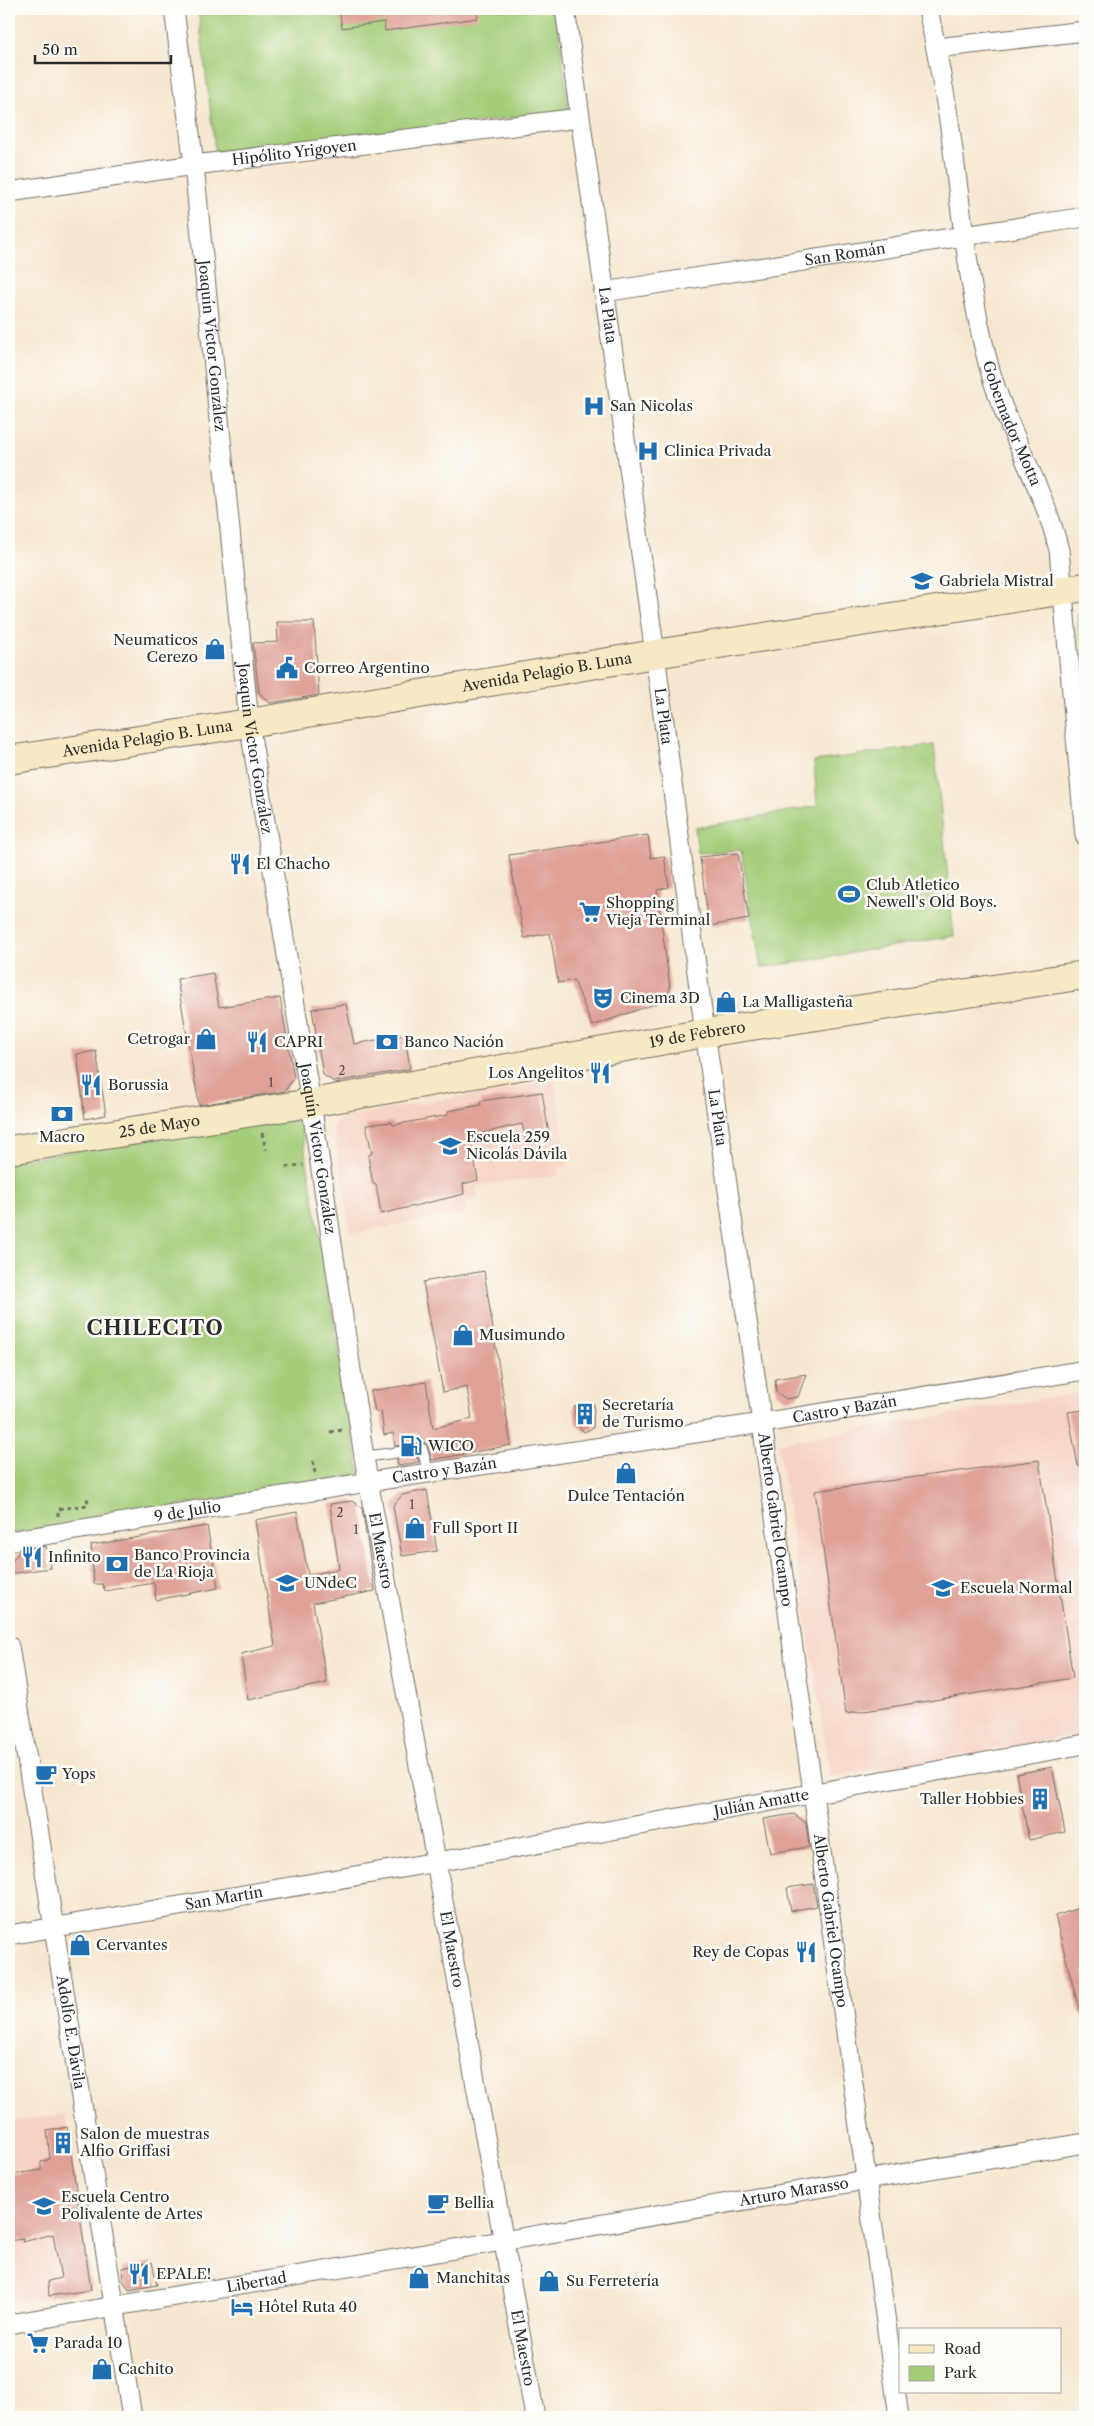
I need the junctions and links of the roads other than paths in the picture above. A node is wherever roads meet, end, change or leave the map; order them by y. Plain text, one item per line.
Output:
1 (174, 9) edge
2 (565, 9) edge
3 (928, 9) edge
4 (1085, 31) edge
5 (936, 48) junction
6 (579, 118) junction
7 (194, 165) junction
8 (9, 192) edge
9 (1085, 216) edge
10 (964, 234) junction
11 (604, 292) junction
12 (1074, 589) edge
13 (655, 654) junction
14 (249, 723) junction
15 (9, 760) edge
16 (1085, 836) edge
17 (1085, 975) edge
18 (705, 1033) junction
19 (311, 1103) junction
20 (9, 1150) edge
21 (1085, 1370) edge
22 (762, 1423) junction
23 (364, 1457) junction
24 (429, 1474) junction
25 (368, 1482) junction
26 (9, 1540) edge
27 (9, 1646) edge
28 (1085, 1744) edge
29 (813, 1793) junction
30 (437, 1862) junction
31 (52, 1927) junction
32 (9, 1935) edge
33 (1085, 2143) edge
34 (867, 2181) junction
35 (504, 2239) junction
36 (115, 2307) junction
37 (9, 2324) edge
38 (132, 2417) edge
39 (535, 2417) edge
40 (899, 2417) edge

1 - 7 street, Joaquín Víctor González
2 - 6 street, La Plata
3 - 5 street, Gobernador Motta
4 - 5 street
5 - 10 street, Gobernador Motta
6 - 7 street, Hipólito Yrigoyen
6 - 11 street, La Plata
7 - 8 street, Hipólito Yrigoyen
7 - 14 street, Joaquín Víctor González
9 - 10 street, San Román
10 - 11 street, San Román
10 - 12 street, Gobernador Motta
11 - 13 street, La Plata
12 - 13 main road, Avenida Pelagio B. Luna
12 - 16 street, Gobernador Motta
13 - 14 main road, Avenida Pelagio B. Luna
13 - 18 street, La Plata
14 - 15 main road, Avenida Pelagio B. Luna
14 - 19 street, Joaquín Víctor González
17 - 18 main road, 19 de Febrero
18 - 19 main road, 19 de Febrero
18 - 22 street, La Plata
19 - 20 main road, 25 de Mayo
19 - 23 street, Joaquín Víctor González
21 - 22 street, Castro y Bazán
22 - 24 street, Castro y Bazán
22 - 29 street, Alberto Gabriel Ocampo
23 - 24 lane
23 - 25 street, Joaquín Víctor González
24 - 25 street, Castro y Bazán
25 - 26 street, 9 de Julio
25 - 30 street, El Maestro
27 - 31 street, Adolfo E. Dávila
28 - 29 street, Julián Amatte
29 - 30 street, Julián Amatte
29 - 34 street, Alberto Gabriel Ocampo
30 - 31 street, San Martín
30 - 35 street, El Maestro
31 - 32 street, San Martín
31 - 36 street, Adolfo E. Dávila
33 - 34 street, Arturo Marasso
34 - 35 street, Arturo Marasso
34 - 40 street, Alberto Gabriel Ocampo
35 - 36 street, Libertad
35 - 39 street, El Maestro
36 - 37 street, Libertad
36 - 38 street, Adolfo E. Dávila

